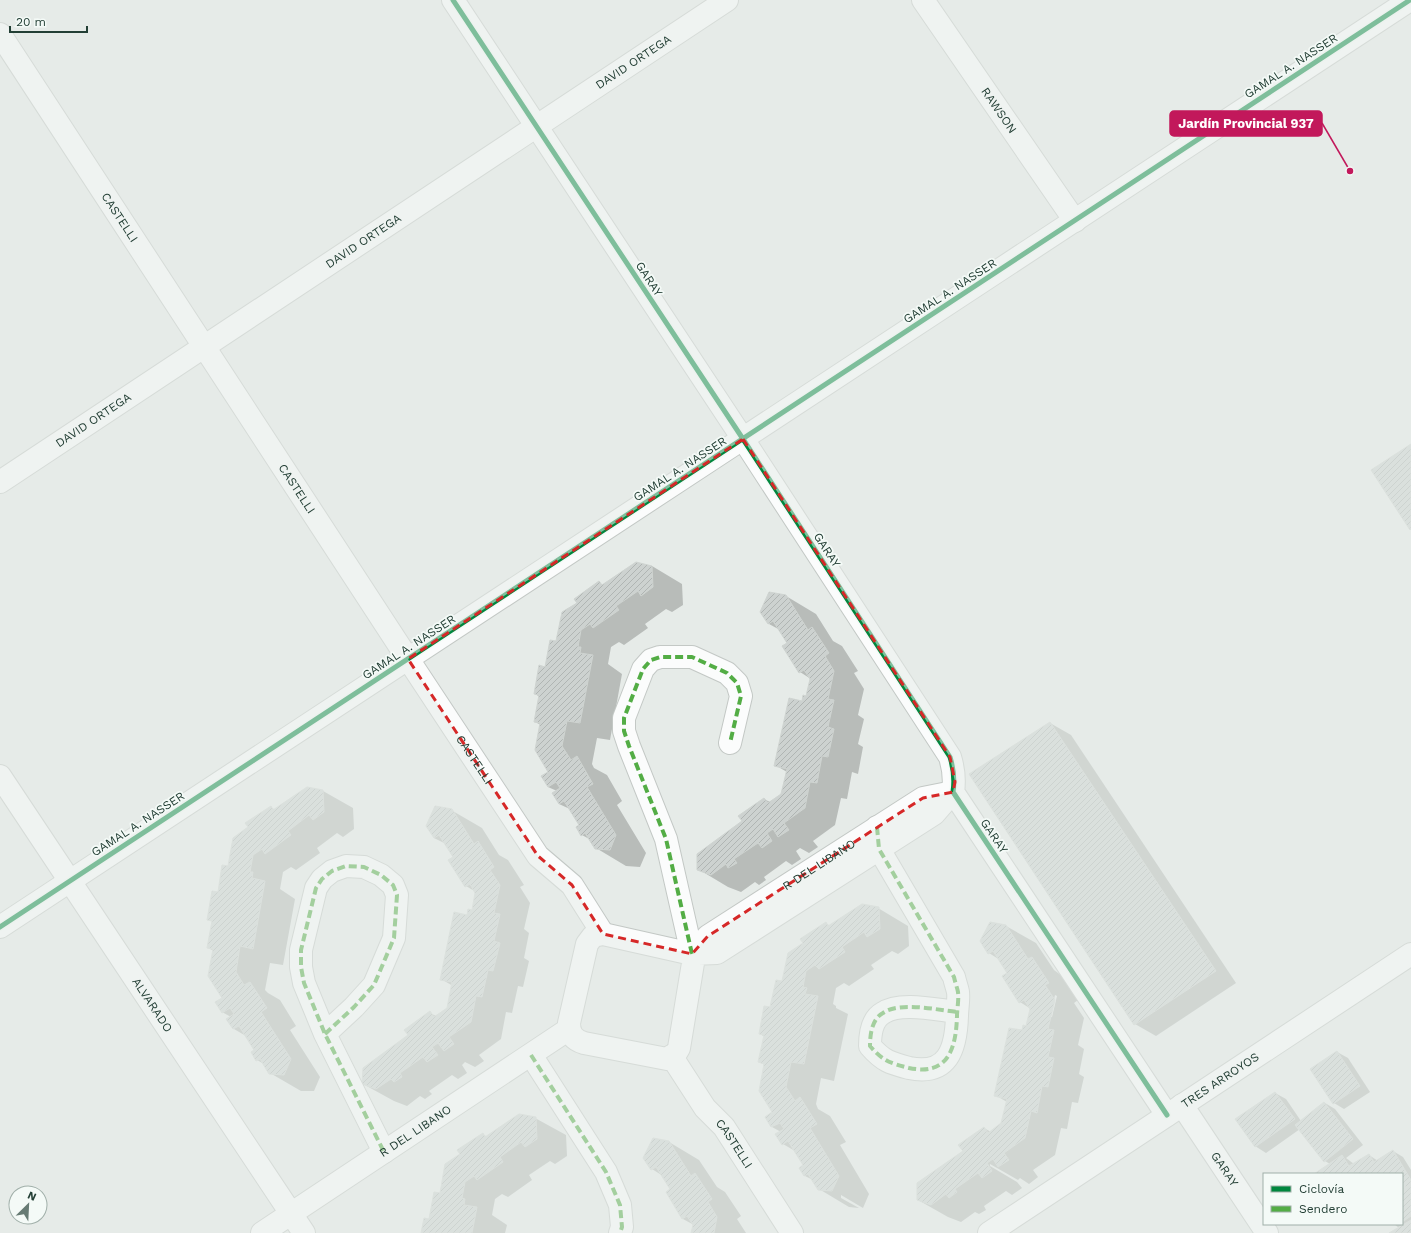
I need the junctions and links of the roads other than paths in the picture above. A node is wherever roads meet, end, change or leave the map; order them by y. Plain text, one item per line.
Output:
1 (454, 0) edge
2 (727, 0) edge
3 (923, 0) edge
4 (1406, 6) edge
5 (0, 34) edge
6 (537, 126) junction
7 (1075, 221) junction
8 (204, 346) junction
9 (743, 439) junction
10 (0, 482) edge
11 (408, 659) junction
12 (730, 743) dead end
13 (0, 776) edge
14 (953, 792) junction
15 (877, 827) junction
16 (880, 849) junction
17 (70, 881) junction
18 (0, 927) edge
19 (603, 934) junction
20 (692, 954) junction
21 (1411, 954) edge
22 (957, 1012) dead end
23 (569, 1029) junction
24 (325, 1034) junction
25 (531, 1055) junction
26 (672, 1057) junction
27 (1175, 1110) junction
28 (384, 1152) junction
29 (291, 1214) junction
30 (262, 1233) edge
31 (304, 1233) edge
32 (620, 1233) edge
33 (792, 1233) edge
34 (989, 1233) edge
35 (1267, 1233) edge

1 - 6 street, GARAY
2 - 6 street, DAVID ORTEGA
3 - 7 street, RAWSON
4 - 7 street, GAMAL A. NASSER
5 - 8 street, CASTELLI
6 - 8 street, DAVID ORTEGA
6 - 9 street, GARAY
7 - 9 street, GAMAL A. NASSER
8 - 10 street, DAVID ORTEGA
8 - 11 street, CASTELLI
9 - 11 street, GAMAL A. NASSER
9 - 14 street, GARAY
11 - 17 street, GAMAL A. NASSER
11 - 19 street, CASTELLI
12 - 20 street
13 - 17 street, ALVARADO
14 - 15 street, R DEL LIBANO
14 - 16 street
14 - 27 street, GARAY
15 - 16 street
15 - 20 street, R DEL LIBANO
16 - 20 street
16 - 22 street
17 - 18 street, GAMAL A. NASSER
17 - 29 street, ALVARADO
19 - 20 street
19 - 23 street
20 - 26 street
21 - 27 street, TRES ARROYOS
23 - 25 street, R DEL LIBANO
23 - 26 street
24 - 24 street
24 - 28 street
25 - 28 street, R DEL LIBANO
25 - 32 street
26 - 33 street, CASTELLI
27 - 34 street, TRES ARROYOS
27 - 35 street, GARAY
28 - 29 street, R DEL LIBANO
29 - 30 street, R DEL LIBANO
29 - 31 street, ALVARADO

